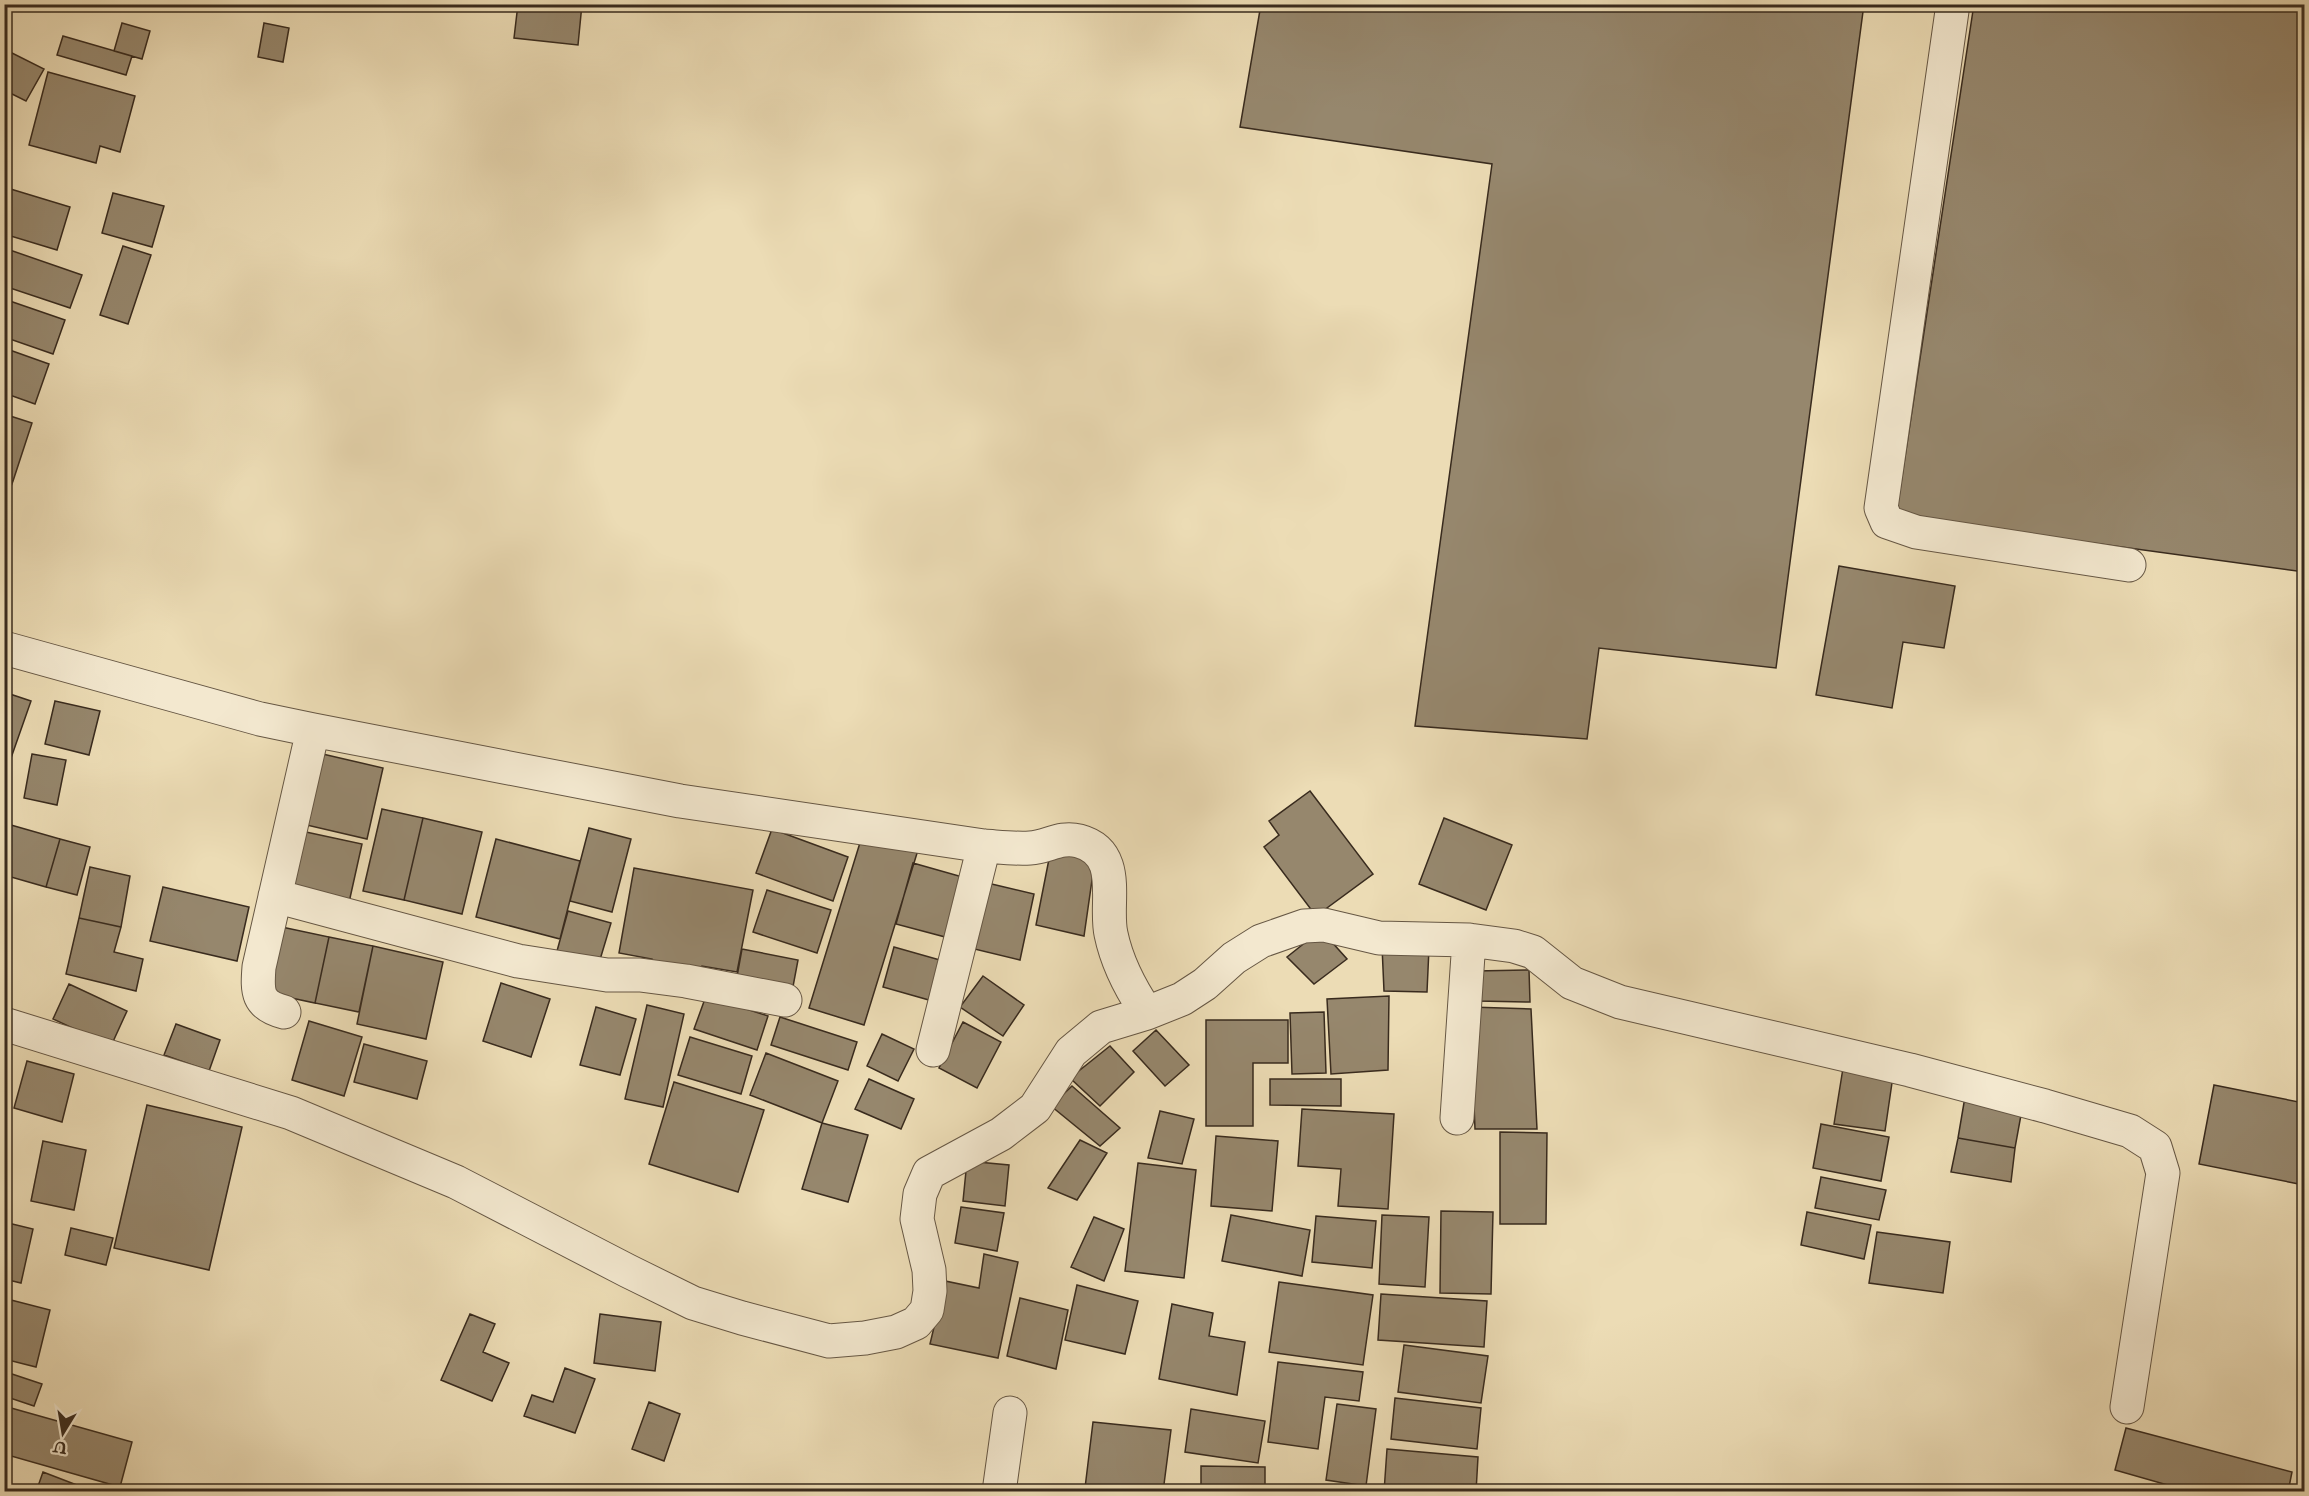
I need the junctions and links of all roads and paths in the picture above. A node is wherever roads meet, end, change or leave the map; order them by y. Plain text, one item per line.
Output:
1 (1953, 4) edge
2 (2129, 565) dead end
3 (4, 648) edge
4 (313, 730) junction
5 (984, 846) junction
6 (276, 896) junction
7 (1469, 940) junction
8 (785, 1000) dead end
9 (284, 1012) dead end
10 (1147, 1013) junction
11 (4, 1024) edge
12 (933, 1050) dead end
13 (1456, 1118) dead end
14 (2127, 1407) dead end
15 (1010, 1413) dead end
16 (999, 1491) edge

1 - 2 street
3 - 4 street
4 - 5 street
4 - 6 street
5 - 10 street
5 - 12 street
6 - 8 street
6 - 9 street
7 - 10 street
7 - 13 street
7 - 14 street
10 - 11 street
15 - 16 street

